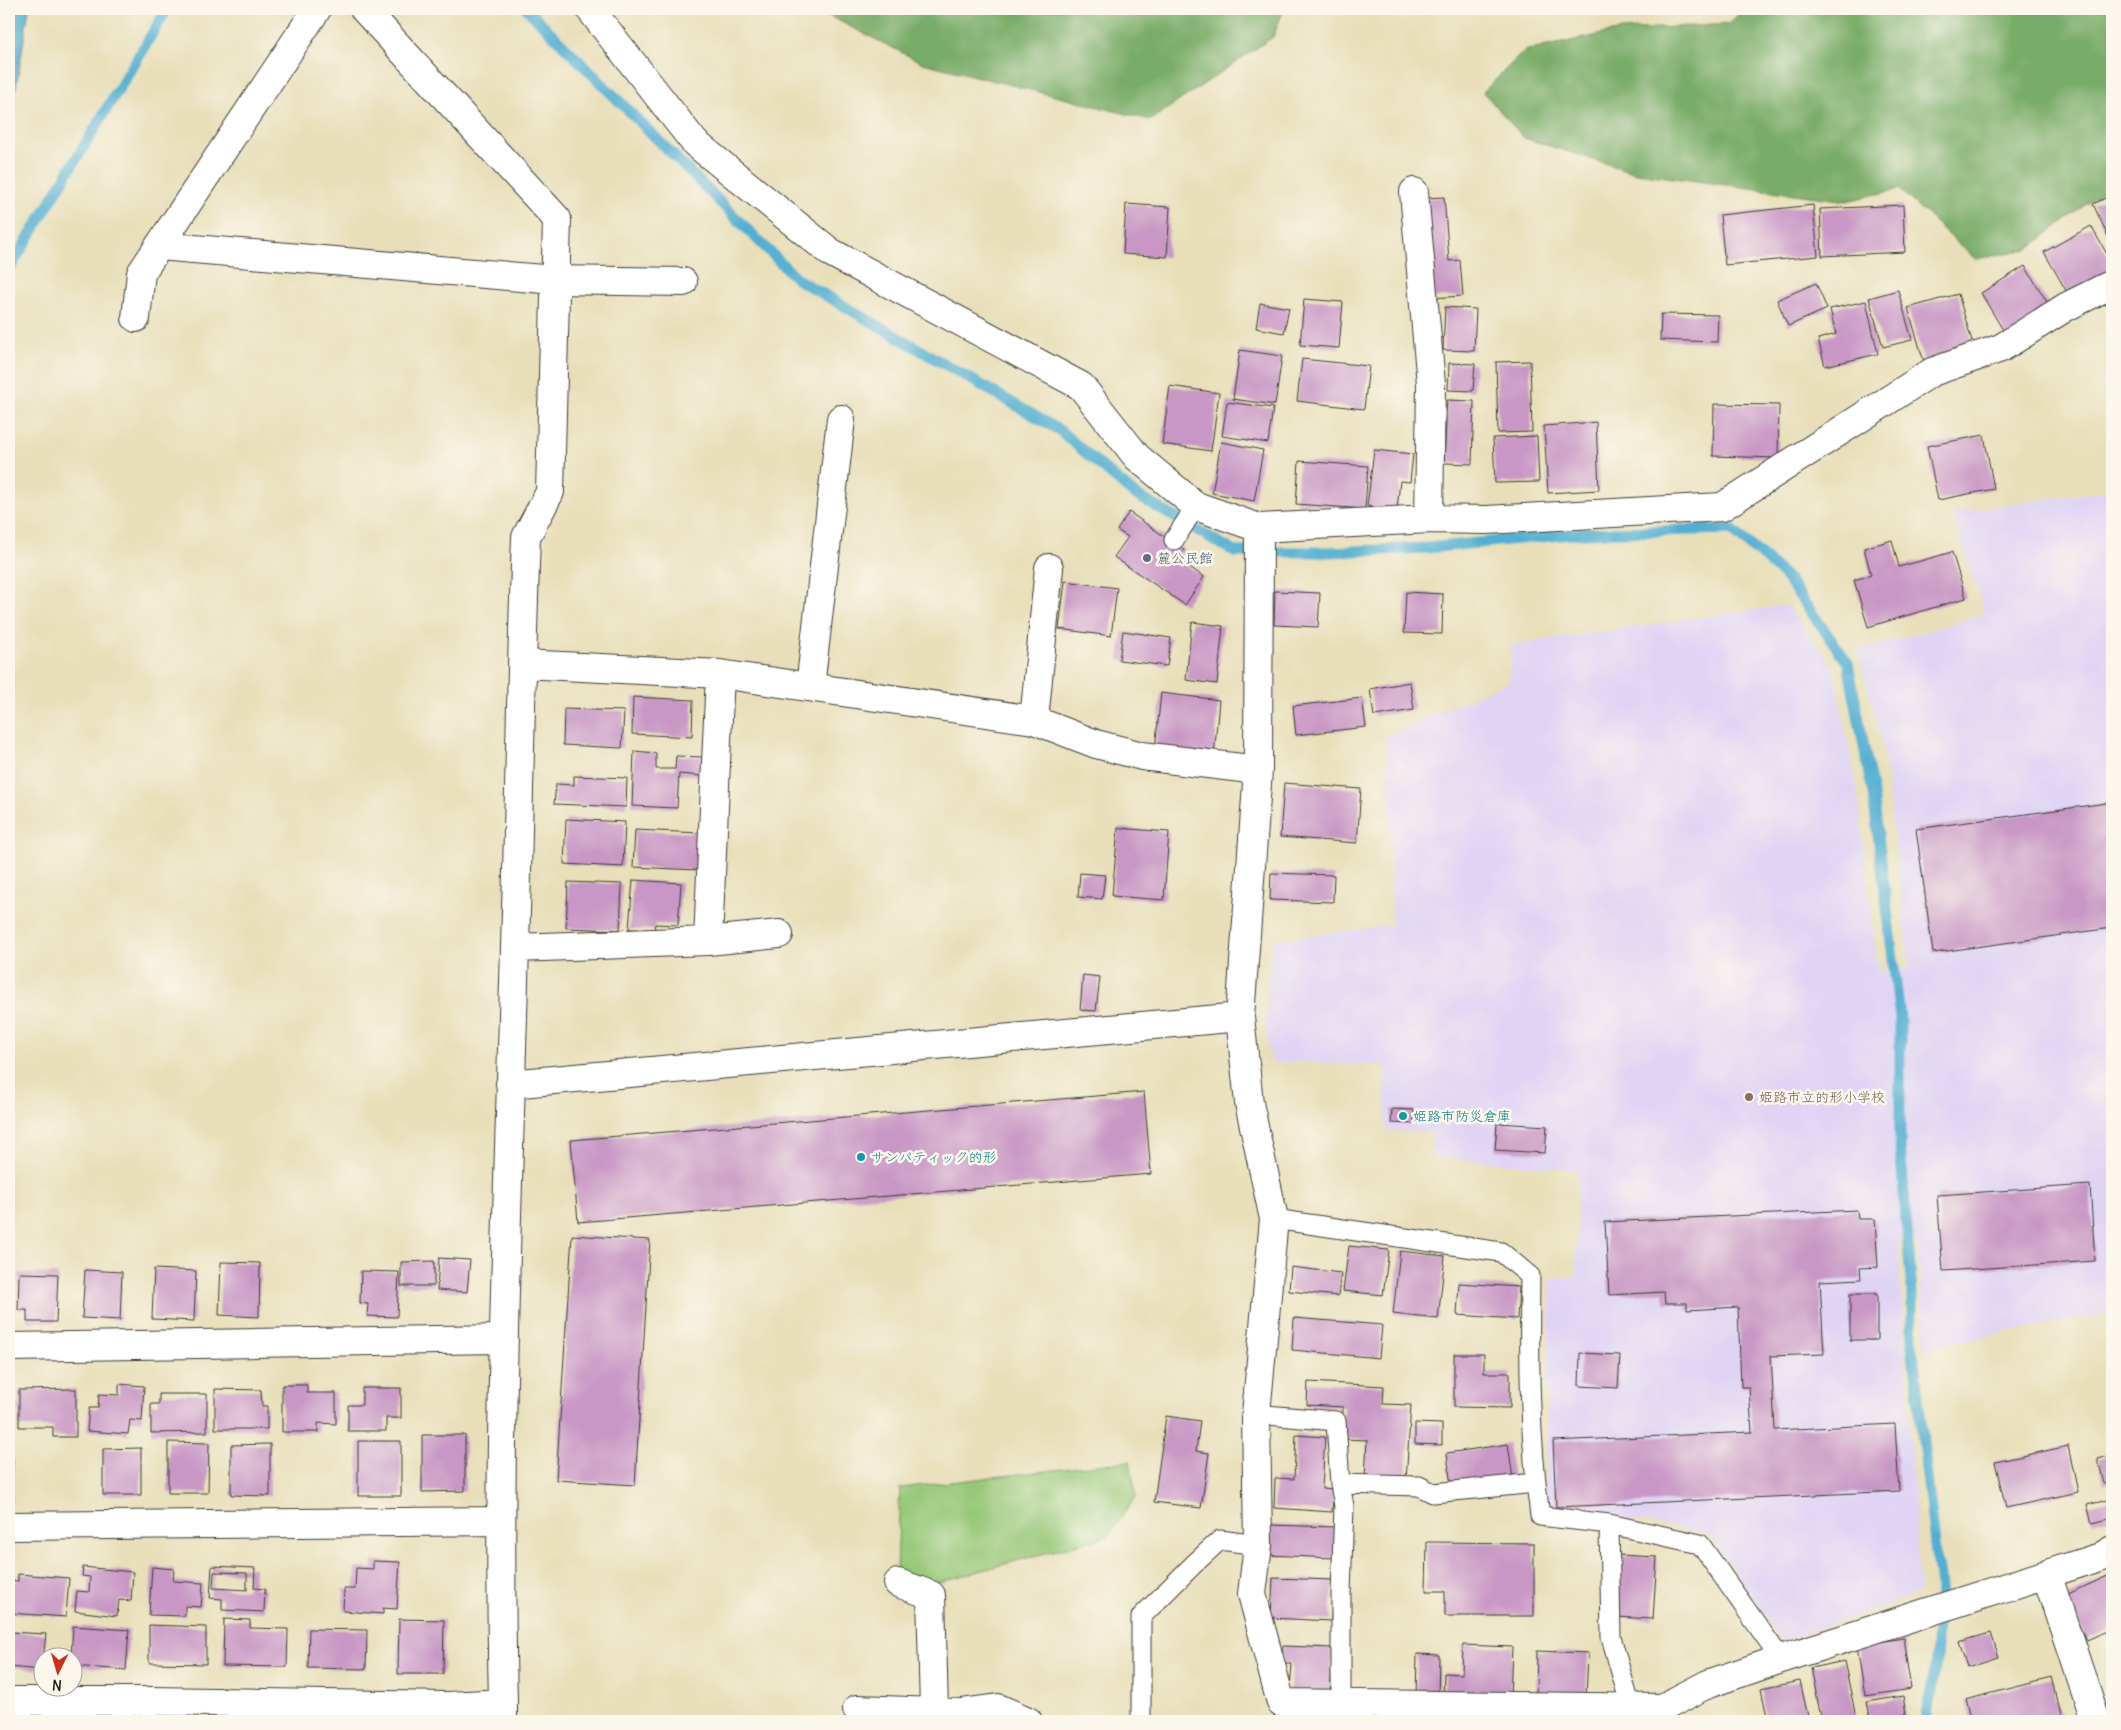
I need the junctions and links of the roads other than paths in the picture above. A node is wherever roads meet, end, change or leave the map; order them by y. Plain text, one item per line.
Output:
1 (317, 9) edge
2 (364, 9) edge
3 (590, 9) edge
4 (1414, 192) dead end
5 (159, 246) junction
6 (555, 280) junction
7 (683, 282) dead end
8 (2112, 284) edge
9 (136, 318) dead end
10 (841, 419) dead end
11 (1196, 506) junction
12 (1429, 519) junction
13 (1259, 528) junction
14 (1174, 540) dead end
15 (1049, 568) dead end
16 (522, 664) junction
17 (720, 674) junction
18 (810, 687) junction
19 (1034, 720) junction
20 (1258, 770) junction
21 (779, 934) dead end
22 (708, 941) junction
23 (515, 948) junction
24 (1240, 1017) junction
25 (510, 1084) junction
26 (1274, 1219) junction
27 (502, 1339) junction
28 (9, 1347) edge
29 (1256, 1414) junction
30 (1536, 1483) junction
31 (1340, 1484) junction
32 (500, 1522) junction
33 (1609, 1524) junction
34 (9, 1526) edge
35 (1258, 1545) junction
36 (2112, 1550) edge
37 (2047, 1574) junction
38 (898, 1583) dead end
39 (1781, 1658) junction
40 (9, 1701) edge
41 (1341, 1704) junction
42 (1631, 1708) junction
43 (858, 1709) dead end
44 (934, 1710) junction
45 (503, 1712) edge
46 (1282, 1712) edge
47 (1661, 1715) edge
48 (1028, 1721) edge
49 (1141, 1721) edge
50 (2096, 1721) edge

1 - 5 street
2 - 6 street
3 - 11 street
4 - 12 street
5 - 6 street
5 - 9 street
6 - 7 street
6 - 16 street
8 - 12 street
10 - 18 street
11 - 13 street
11 - 14 lane
12 - 13 street
13 - 20 street
15 - 19 street
16 - 17 street
16 - 23 street
17 - 18 street
17 - 22 street
18 - 19 street
19 - 20 street
20 - 24 street
21 - 22 street
22 - 23 street
23 - 25 street
24 - 25 street
24 - 26 street
25 - 27 street
26 - 29 street
26 - 30 lane
27 - 28 street
27 - 32 street
29 - 31 lane
29 - 35 street
30 - 31 lane
30 - 33 lane
31 - 41 lane
32 - 34 street
32 - 45 street
33 - 39 lane
33 - 42 lane
35 - 46 street
35 - 49 lane
36 - 37 street
37 - 39 street
37 - 50 street
38 - 44 street
39 - 47 street
40 - 45 street
41 - 42 street
41 - 46 street
42 - 47 street
43 - 44 street
44 - 48 street

